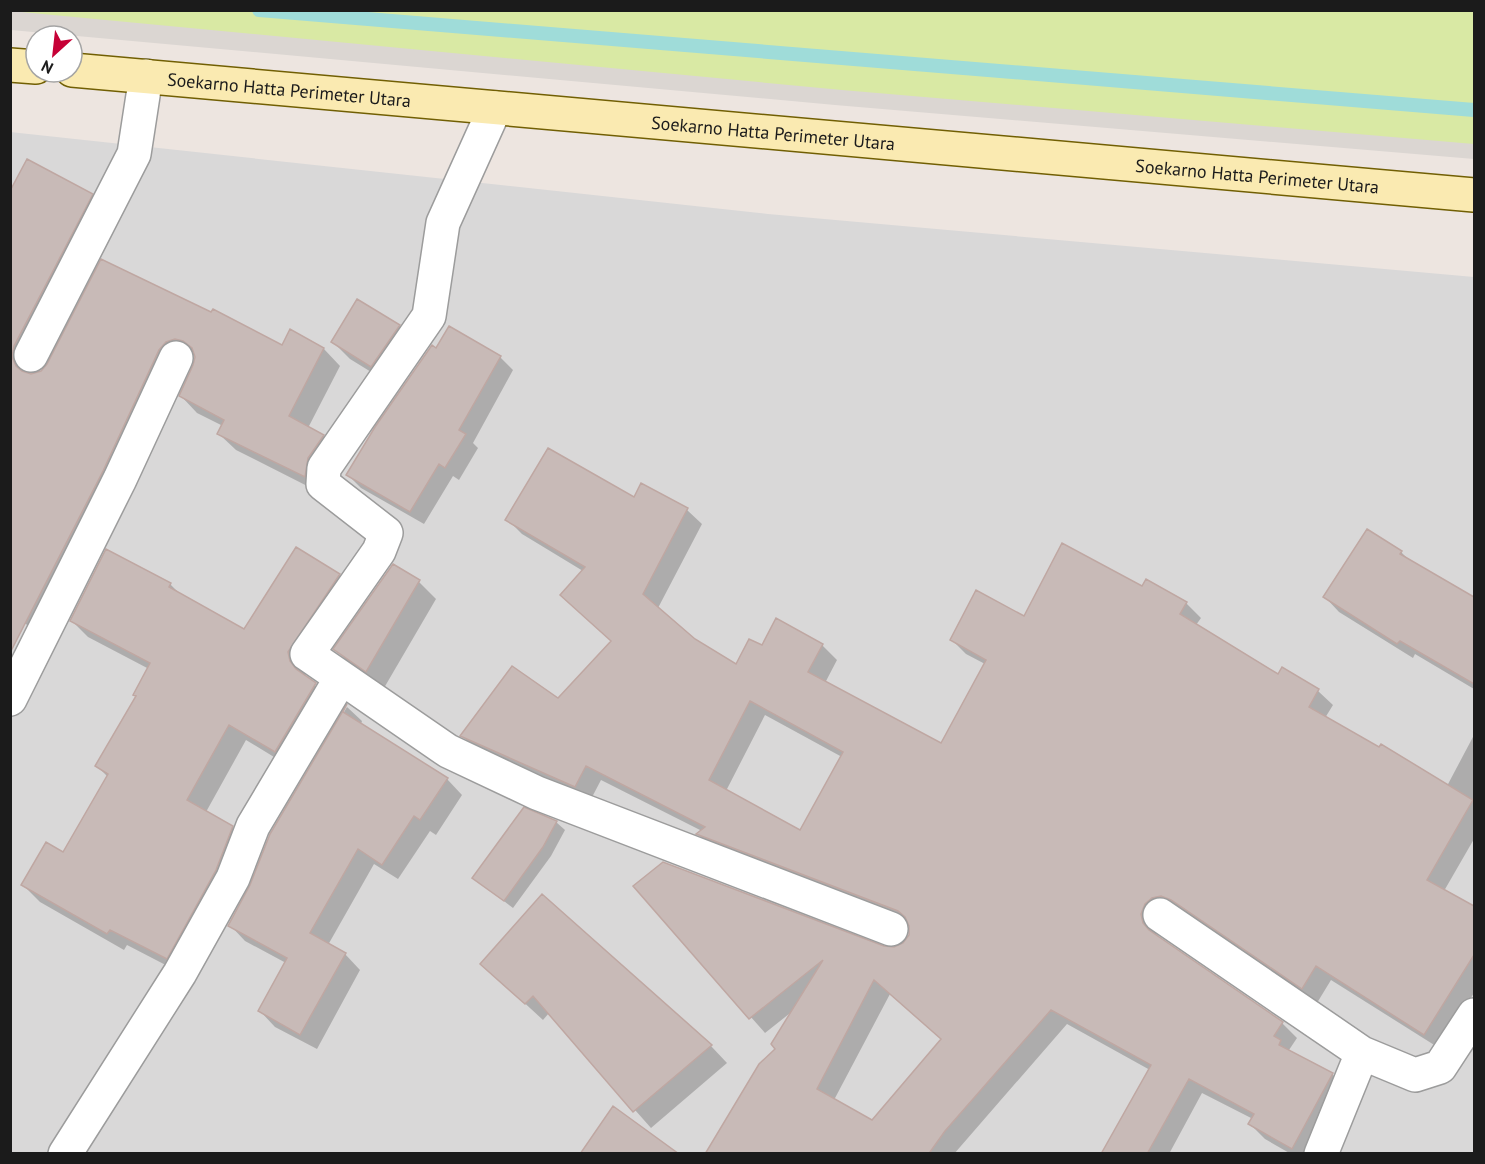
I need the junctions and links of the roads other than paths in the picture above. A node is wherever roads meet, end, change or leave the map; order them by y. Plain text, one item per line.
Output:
1 (84, 71) edge
2 (146, 76) junction
3 (495, 108) junction
4 (1474, 195) edge
5 (30, 355) dead end
6 (176, 358) dead end
7 (341, 678) junction
8 (10, 699) edge
9 (1160, 915) dead end
10 (891, 929) dead end
11 (1473, 1021) edge
12 (1362, 1053) junction
13 (65, 1154) edge
14 (1321, 1154) edge

1 - 2 main road, Soekarno Hatta Perimeter Utara
2 - 3 main road, Soekarno Hatta Perimeter Utara
2 - 5 street
3 - 4 main road, Soekarno Hatta Perimeter Utara
3 - 7 street
6 - 8 street
7 - 10 street
7 - 13 street
9 - 12 street
11 - 12 street
12 - 14 street

